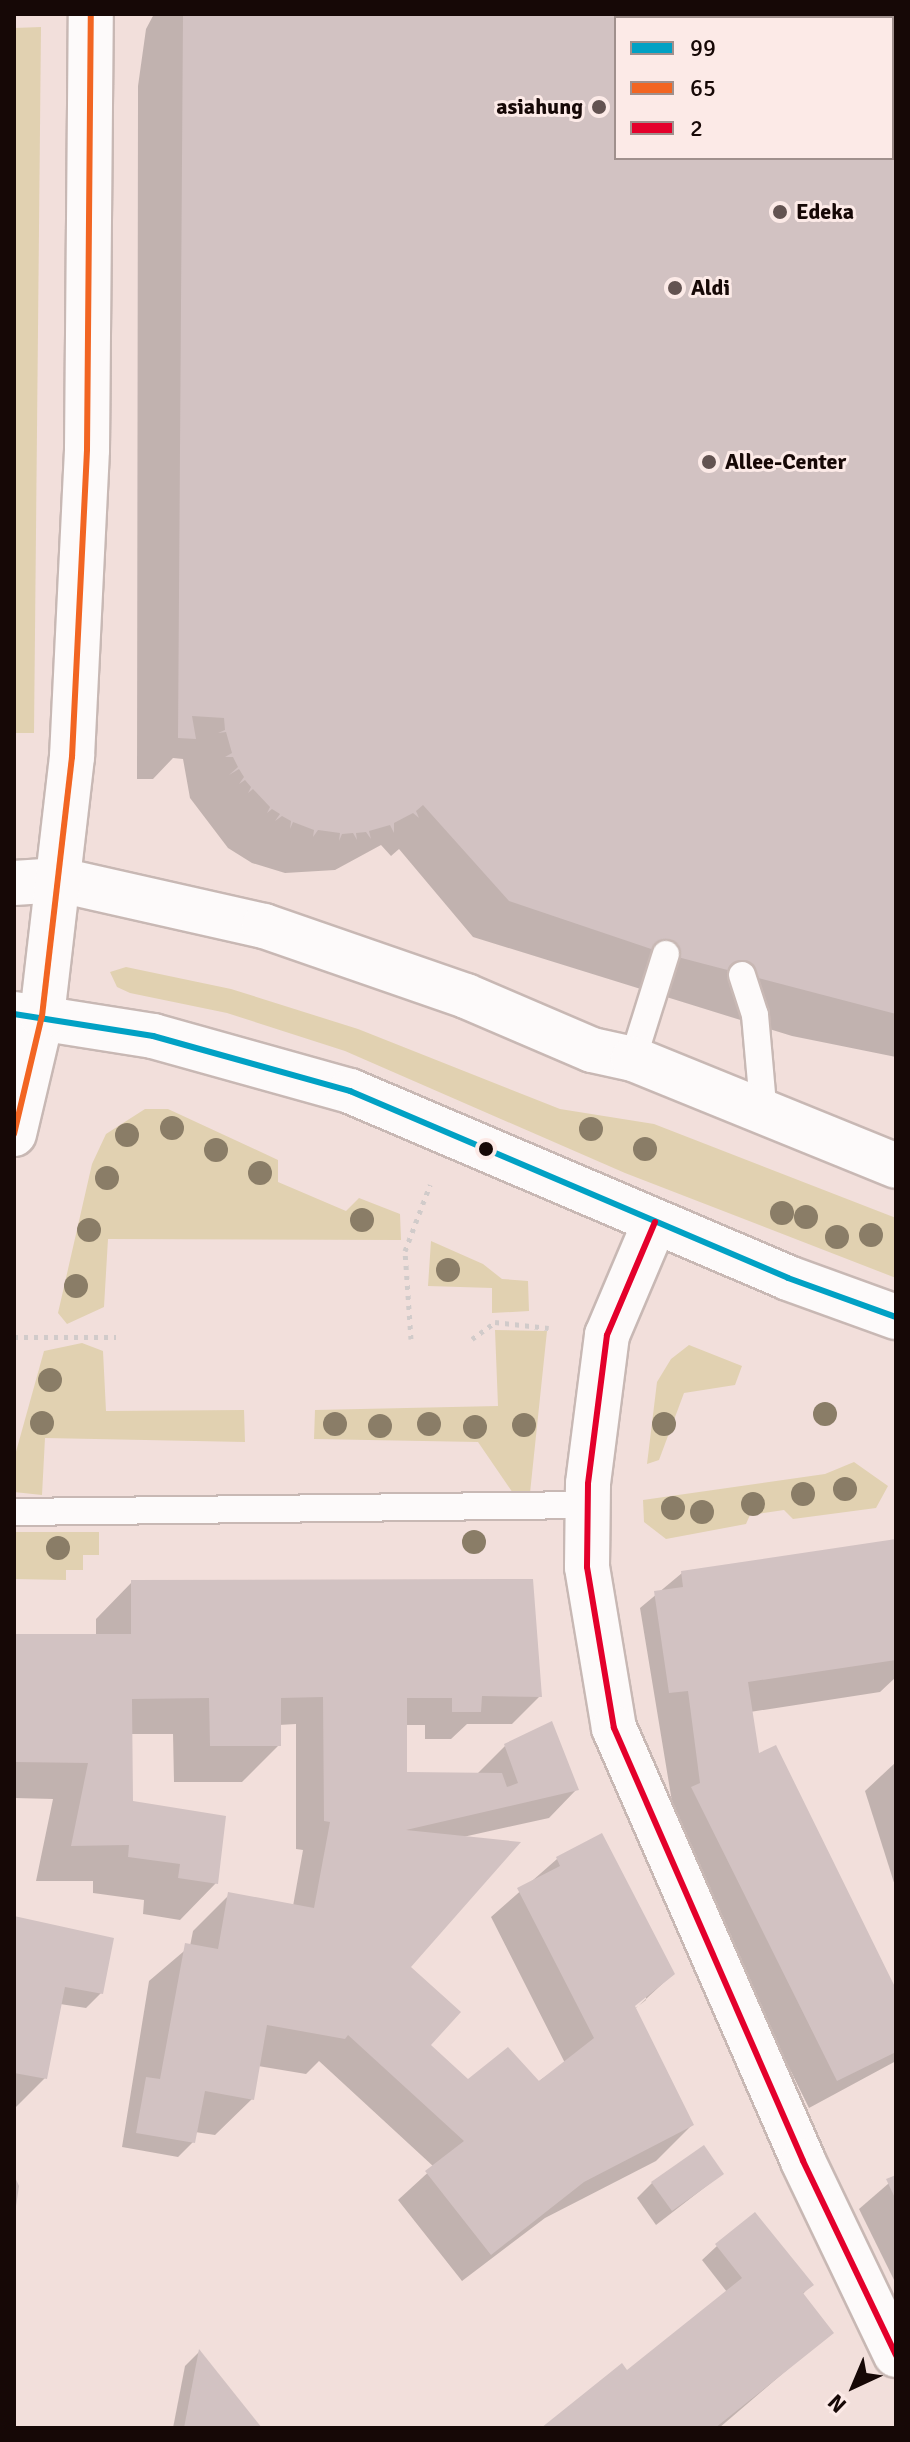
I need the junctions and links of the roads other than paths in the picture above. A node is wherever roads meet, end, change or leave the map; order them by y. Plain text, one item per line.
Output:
1 (91, 14) edge
2 (60, 880) junction
3 (14, 883) edge
4 (666, 954) dead end
5 (742, 975) dead end
6 (28, 1015) edge
7 (633, 1059) junction
8 (764, 1116) junction
9 (14, 1134) edge
10 (896, 1166) edge
11 (655, 1222) junction
12 (896, 1317) edge
13 (587, 1505) junction
14 (14, 1512) edge
15 (896, 2355) edge

1 - 2 street
2 - 3 street
2 - 6 street
2 - 7 street
4 - 7 lane
5 - 8 lane
6 - 9 street
6 - 11 street
7 - 8 street
8 - 10 street
11 - 12 street
11 - 13 street
13 - 14 lane
13 - 15 street

